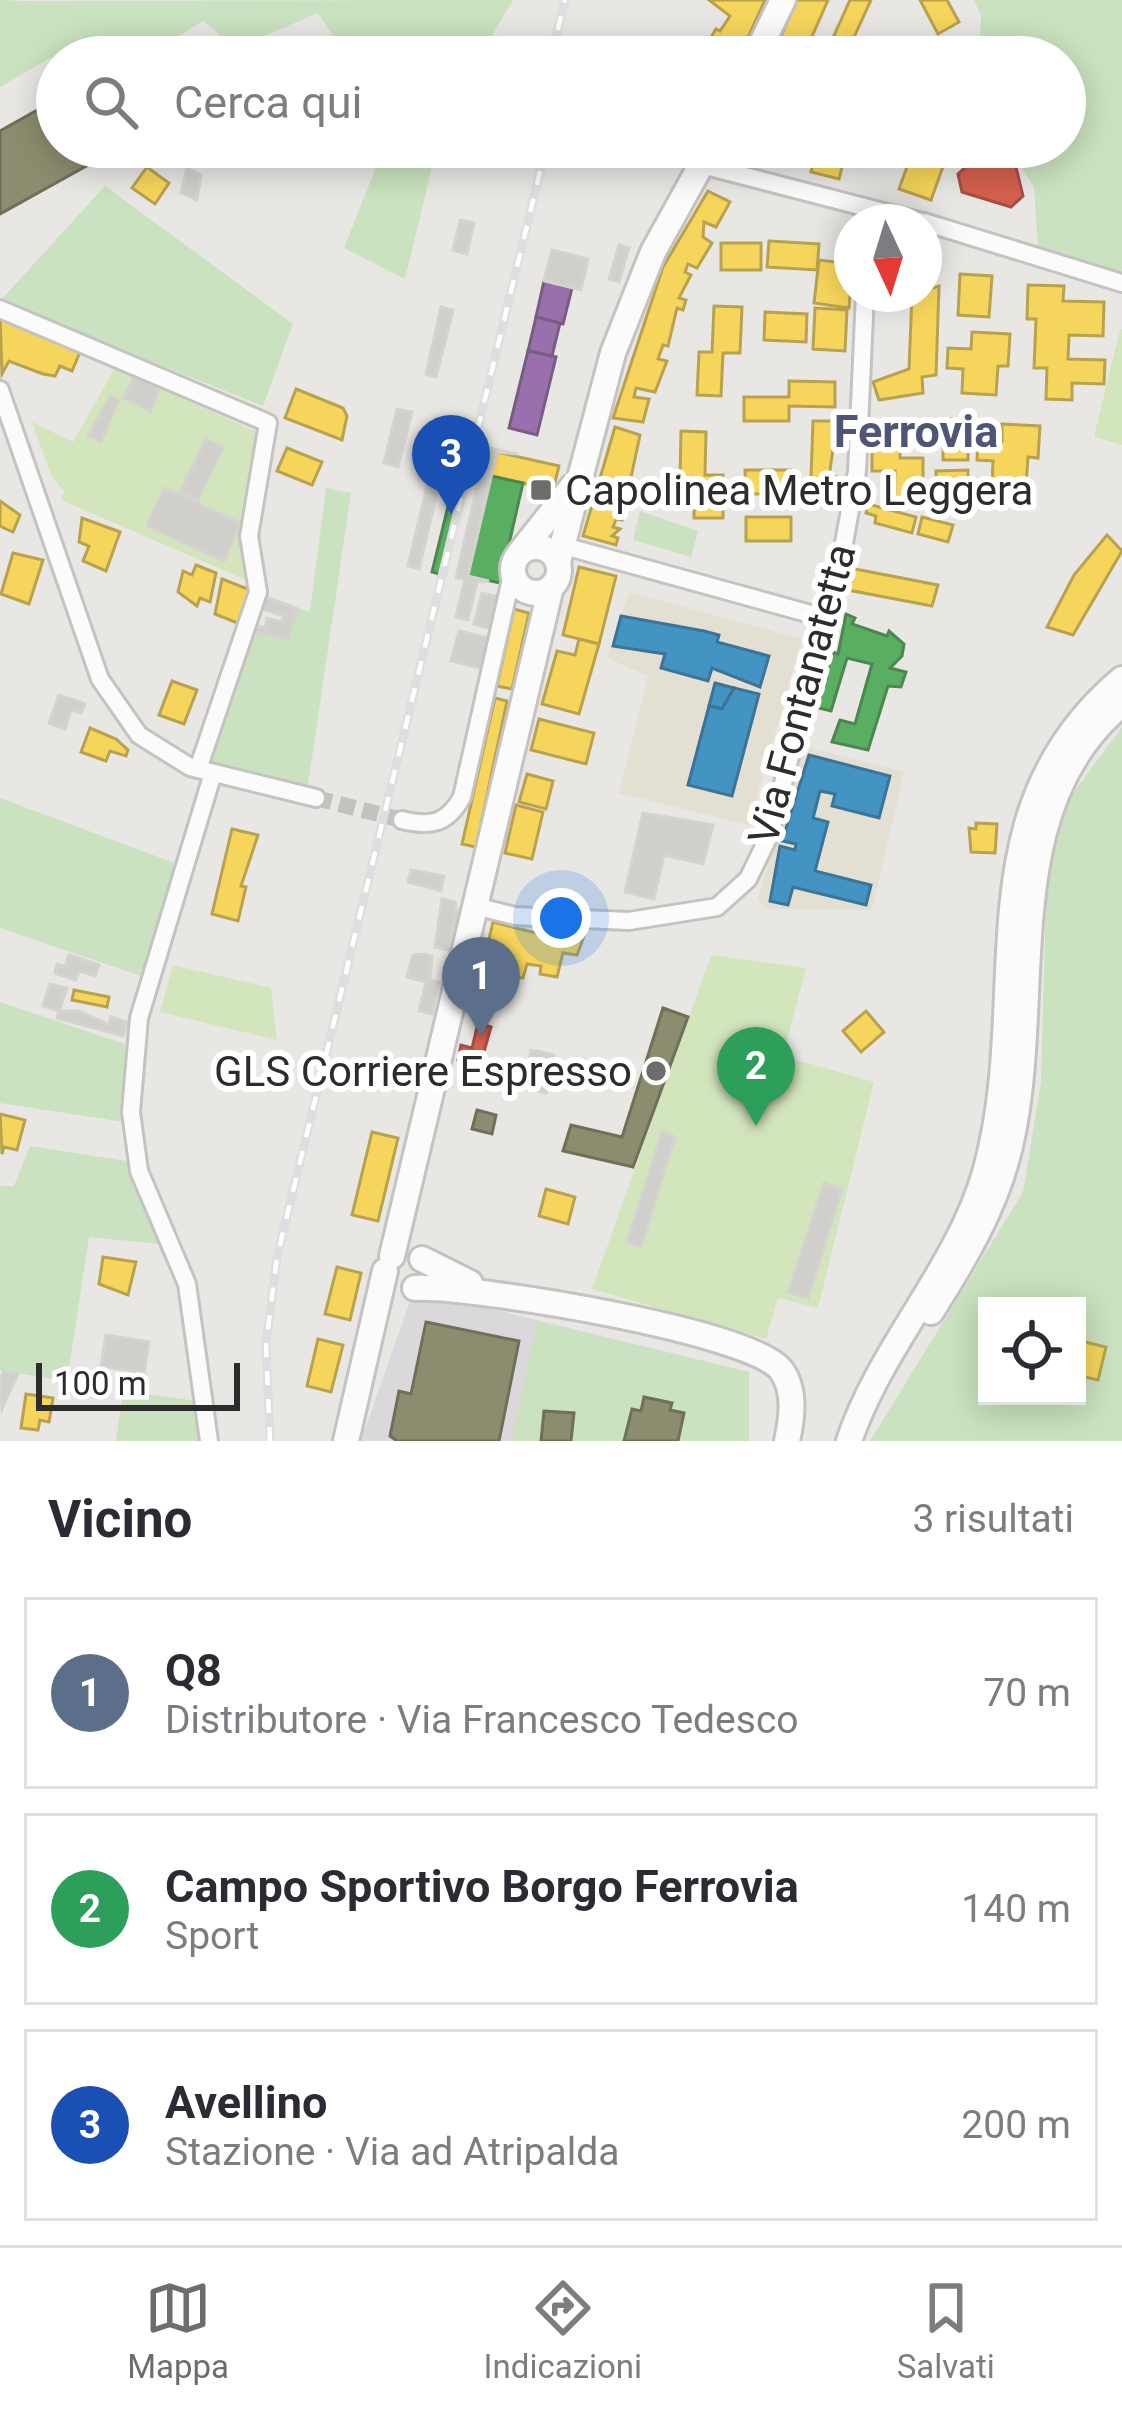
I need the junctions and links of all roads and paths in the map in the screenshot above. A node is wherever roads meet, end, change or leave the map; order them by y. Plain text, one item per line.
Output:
1 (783, 0) edge
2 (765, 36) edge
3 (699, 168) edge
4 (738, 168) edge
5 (836, 204) edge
6 (942, 228) edge
7 (1122, 283) edge
8 (0, 309) edge
9 (864, 312) edge
10 (0, 390) edge
11 (581, 476) junction
12 (561, 554) junction
13 (531, 586) junction
14 (824, 618) junction
15 (1122, 679) edge
16 (1122, 704) edge
17 (205, 771) junction
18 (316, 798) tunnel mouth
19 (402, 820) tunnel mouth
20 (476, 906) junction
21 (403, 1259) junction
22 (411, 1290) junction
23 (487, 1290) junction
24 (376, 1327) junction
25 (209, 1441) edge
26 (346, 1441) edge
27 (773, 1441) edge
28 (787, 1441) edge
29 (849, 1441) edge
30 (864, 1441) edge

1 - 2 street
3 - 11 street
4 - 5 street
6 - 7 street
8 - 17 street
9 - 14 street, Via Fontanatetta
10 - 17 street
11 - 12 street
11 - 13 street
12 - 13 street
12 - 13 street
12 - 14 street
13 - 19 street
13 - 20 street
14 - 20 street, Via Fontanatetta
15 - 29 street
16 - 30 street
17 - 18 street
17 - 25 street
20 - 21 street
21 - 22 street
21 - 22 street
21 - 23 street
21 - 24 street
22 - 23 street
22 - 24 street
23 - 27 street
23 - 28 street
24 - 26 street

